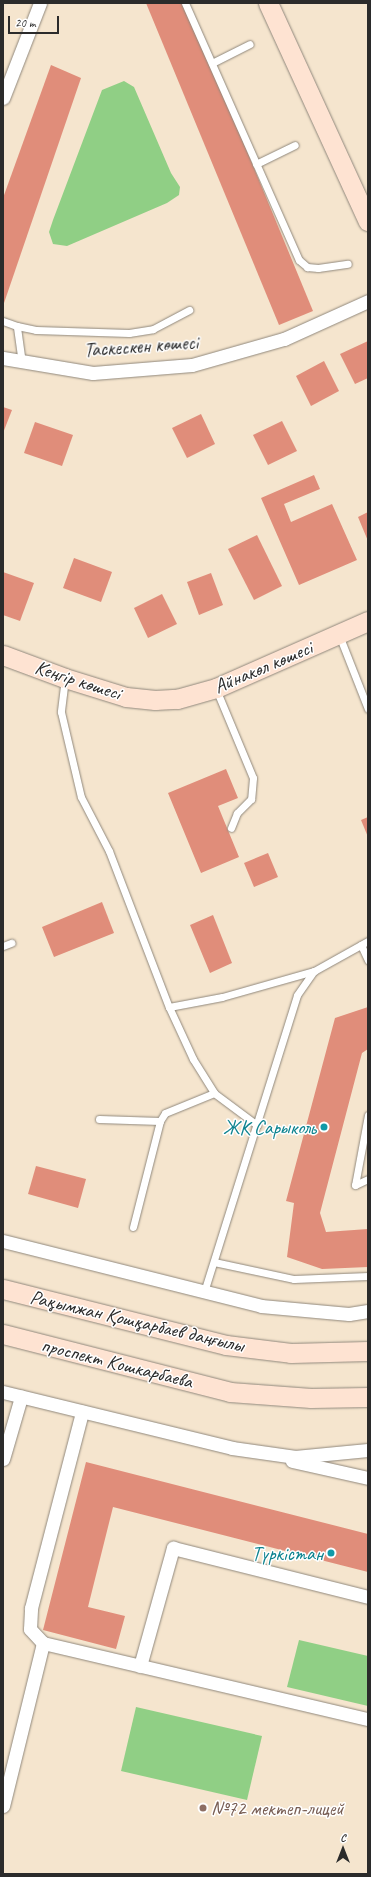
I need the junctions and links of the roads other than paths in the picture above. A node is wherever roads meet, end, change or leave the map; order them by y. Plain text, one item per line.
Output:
1 (40, 3) edge
2 (185, 3) edge
3 (268, 3) edge
4 (250, 44) dead end
5 (212, 63) junction
6 (3, 98) edge
7 (295, 144) dead end
8 (256, 164) junction
9 (368, 221) edge
10 (348, 264) dead end
11 (368, 301) edge
12 (189, 310) dead end
13 (3, 321) edge
14 (17, 326) junction
15 (3, 358) edge
16 (22, 363) junction
17 (368, 621) edge
18 (339, 634) junction
19 (3, 655) edge
20 (65, 678) junction
21 (216, 688) junction
22 (155, 700) joint
23 (368, 709) edge
24 (231, 828) dead end
25 (368, 941) edge
26 (11, 943) dead end
27 (361, 945) junction
28 (3, 946) edge
29 (368, 960) edge
30 (314, 971) junction
31 (169, 1007) junction
32 (214, 1093) junction
33 (368, 1115) edge
34 (99, 1120) dead end
35 (160, 1121) junction
36 (257, 1125) junction
37 (368, 1179) edge
38 (133, 1227) dead end
39 (3, 1241) edge
40 (214, 1262) junction
41 (368, 1276) edge
42 (3, 1289) edge
43 (204, 1292) junction
44 (368, 1311) edge
45 (3, 1334) edge
46 (368, 1351) edge
47 (3, 1392) edge
48 (21, 1397) junction
49 (368, 1397) edge
50 (82, 1412) junction
51 (242, 1449) junction
52 (368, 1450) edge
53 (3, 1459) edge
54 (368, 1478) edge
55 (368, 1597) edge
56 (43, 1643) junction
57 (140, 1666) junction
58 (368, 1719) edge
59 (3, 1806) edge

1 - 6 street
2 - 5 lane
3 - 9 main road
4 - 5 lane
5 - 8 lane
7 - 8 lane
8 - 10 lane
11 - 16 street, Таскескен көшесі
12 - 14 lane
13 - 14 lane
14 - 16 lane
15 - 16 street, Таскескен көшесі
17 - 18 main road, Айнакөл көшесі
18 - 21 main road, Айнакөл көшесі
18 - 23 lane
19 - 20 main road, Кеңгір көшесі
20 - 22 main road, Кеңгір көшесі
20 - 31 lane
21 - 22 main road, Айнакөл көшесі
21 - 24 lane
25 - 27 lane
26 - 28 lane
27 - 29 lane
27 - 30 lane
30 - 31 lane
30 - 36 lane
31 - 32 lane
32 - 35 lane
32 - 36 lane
33 - 37 lane
34 - 35 lane
35 - 38 lane
36 - 40 lane
39 - 43 street
40 - 41 lane
40 - 43 lane
42 - 46 main road, Рақымжан Қошқарбаев даңғылы
43 - 44 street
45 - 49 main road, проспект Кошкарбаева
47 - 48 street
48 - 50 street
48 - 53 street
50 - 51 street
50 - 56 street
51 - 52 street
51 - 54 street
55 - 57 street
56 - 57 street
56 - 59 street
57 - 58 street

